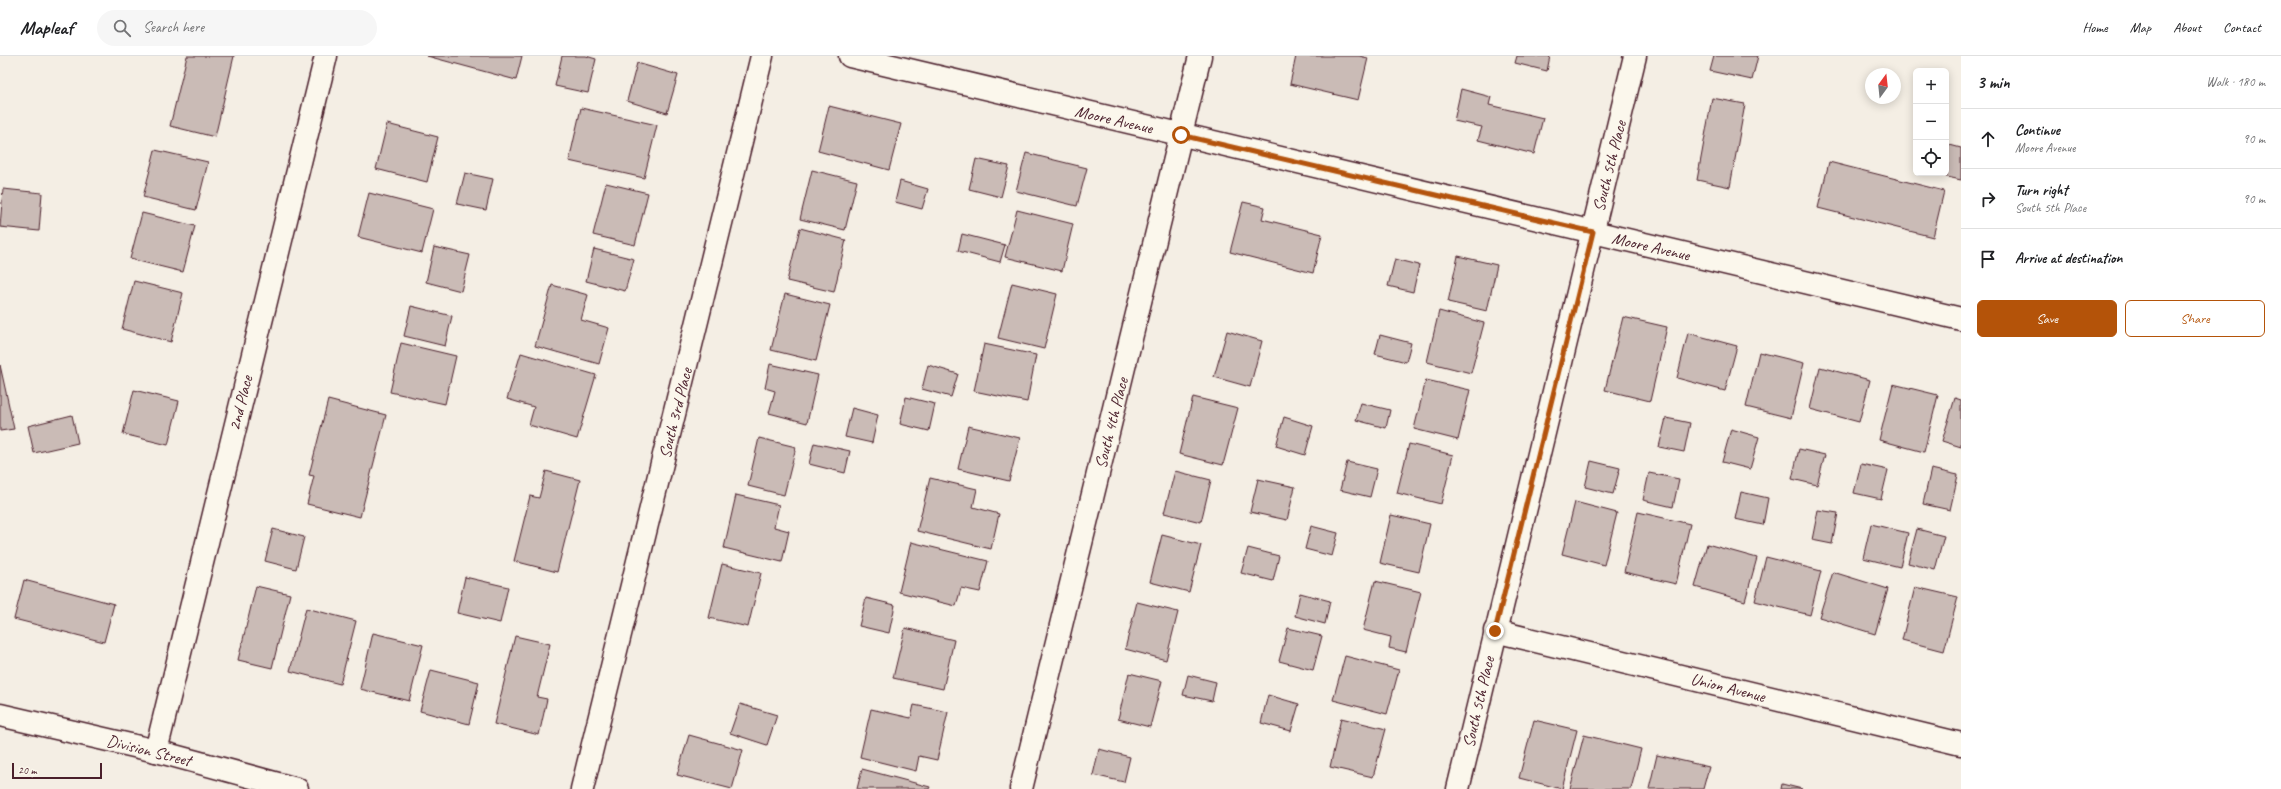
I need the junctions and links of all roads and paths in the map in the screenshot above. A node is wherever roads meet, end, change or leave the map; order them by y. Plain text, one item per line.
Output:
1 (326, 56) edge
2 (762, 56) edge
3 (850, 56) edge
4 (1200, 56) edge
5 (1635, 56) edge
6 (1181, 135) junction
7 (1593, 232) junction
8 (1961, 319) edge
9 (1495, 631) junction
10 (0, 715) edge
11 (1961, 744) edge
12 (156, 751) junction
13 (585, 780) edge
14 (297, 789) edge
15 (1020, 789) edge
16 (1458, 789) edge

1 - 12 street, 2nd Place
2 - 13 street, South 3rd Place
3 - 6 street, Moore Avenue
4 - 6 street, South 4th Place
5 - 7 street, South 5th Place
6 - 7 street, Moore Avenue
6 - 15 street, South 4th Place
7 - 8 street, Moore Avenue
7 - 9 street, South 5th Place
9 - 11 street, Union Avenue
9 - 16 street, South 5th Place
10 - 12 street, Division Street
12 - 14 street, Division Street

